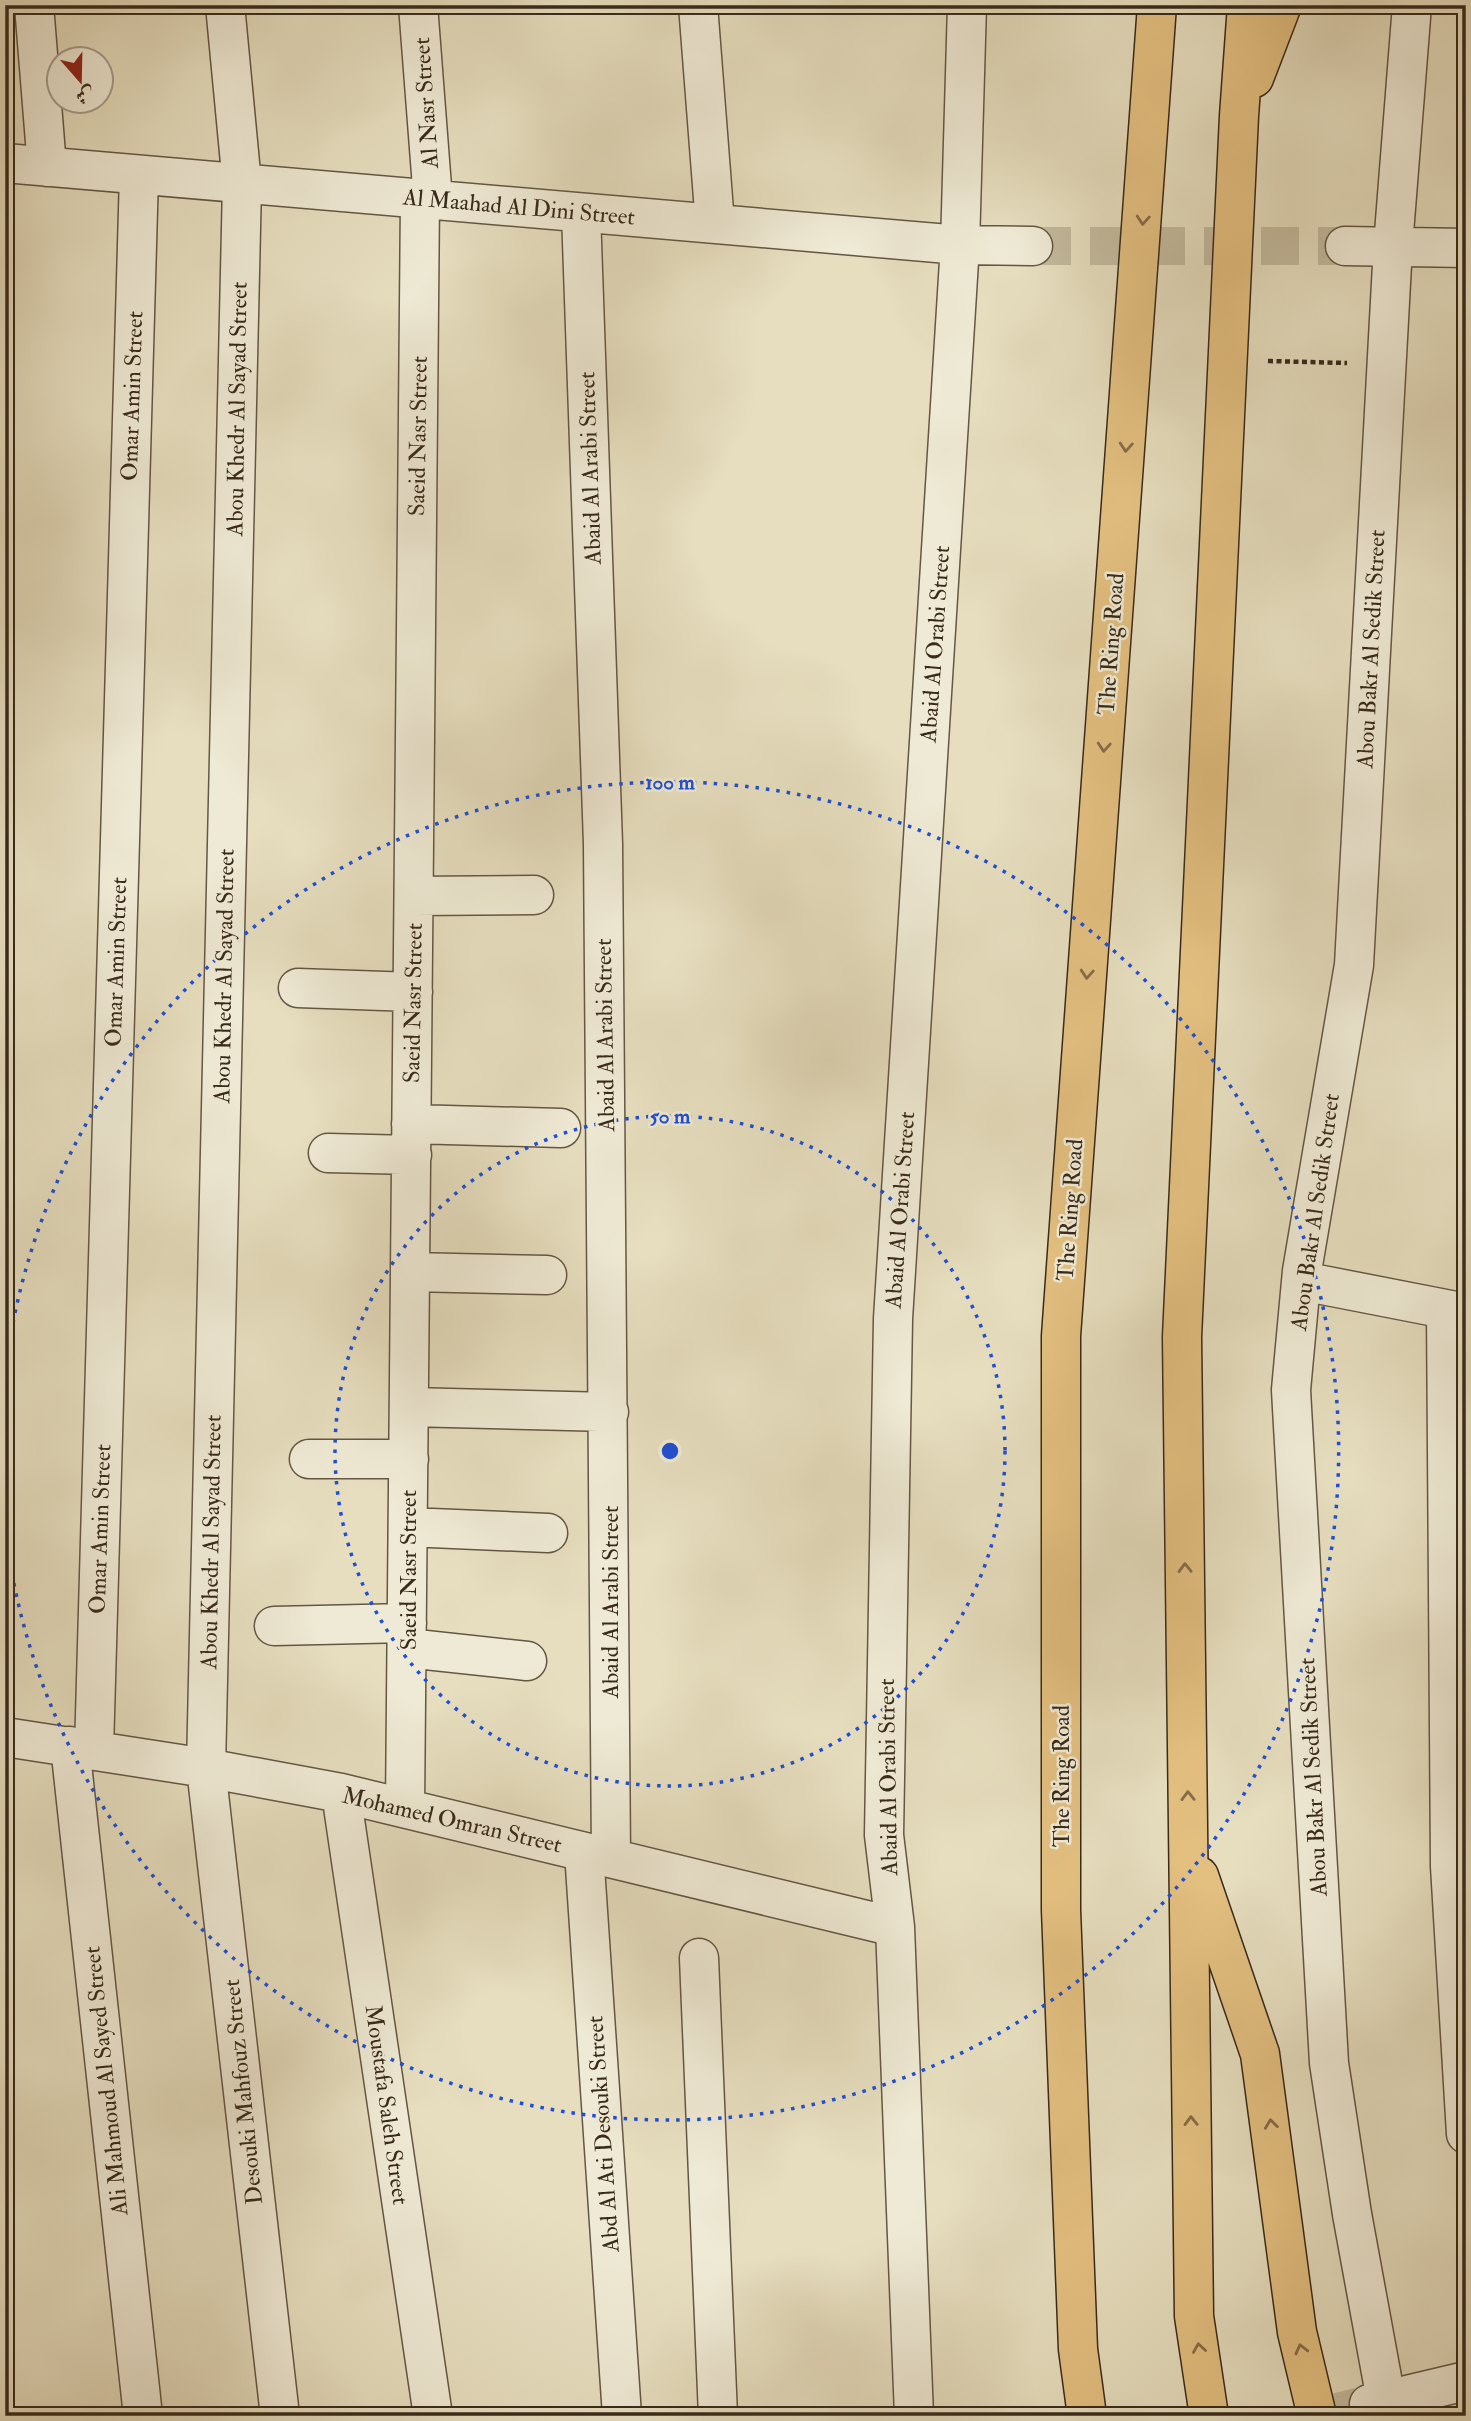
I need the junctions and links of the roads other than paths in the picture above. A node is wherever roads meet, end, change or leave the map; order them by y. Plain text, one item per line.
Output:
1 (34, 5) edge
2 (225, 5) edge
3 (418, 5) edge
4 (698, 5) edge
5 (967, 5) edge
6 (1131, 5) edge
7 (1157, 5) edge
8 (1247, 5) edge
9 (1282, 5) edge
10 (1412, 5) edge
11 (1239, 116) junction
12 (5, 163) edge
13 (47, 167) junction
14 (1146, 171) junction
15 (139, 175) junction
16 (242, 184) junction
17 (427, 199) junction
18 (581, 213) junction
19 (715, 224) junction
20 (960, 245) junction
21 (1033, 246) tunnel mouth
22 (1345, 246) tunnel mouth
23 (1393, 246) junction
24 (1466, 248) edge
25 (534, 895) dead end
26 (414, 896) junction
27 (298, 988) dead end
28 (413, 992) junction
29 (561, 1128) dead end
30 (411, 1139) junction
31 (328, 1153) dead end
32 (411, 1272) junction
33 (547, 1275) dead end
34 (1302, 1281) junction
35 (1456, 1312) edge
36 (409, 1407) junction
37 (609, 1412) junction
38 (309, 1459) dead end
39 (409, 1460) junction
40 (408, 1527) junction
41 (548, 1533) dead end
42 (1457, 1551) edge
43 (274, 1626) dead end
44 (407, 1636) junction
45 (527, 1661) dead end
46 (1457, 1718) edge
47 (5, 1737) edge
48 (82, 1748) junction
49 (206, 1768) junction
50 (341, 1793) junction
51 (405, 1808) junction
52 (1188, 1844) junction
53 (598, 1855) junction
54 (1458, 1866) edge
55 (895, 1927) junction
56 (699, 1958) dead end
57 (1466, 2134) edge
58 (1464, 2384) edge
59 (1381, 2406) edge
60 (143, 2416) edge
61 (280, 2416) edge
62 (433, 2416) edge
63 (622, 2416) edge
64 (718, 2416) edge
65 (915, 2416) edge
66 (1087, 2416) edge
67 (1209, 2416) edge
68 (1317, 2416) edge

1 - 13 street
2 - 16 street, Abou Khedr Al Sayad Street
3 - 17 street, Al Nasr Street
4 - 19 street
5 - 20 street, Abaid Al Orabi Street
6 - 14 highway
7 - 14 highway, The Ring Road
8 - 11 highway
9 - 11 highway
10 - 23 street, Abou Bakr Al Sedik Street
52 -> 11 highway
12 - 13 street, Al Maahad Al Dini Street
13 - 15 street, Al Maahad Al Dini Street
14 -> 66 highway, The Ring Road
15 - 16 street, Al Maahad Al Dini Street
15 - 48 street, Omar Amin Street
16 - 17 street, Al Maahad Al Dini Street
16 - 49 street, Abou Khedr Al Sayad Street
17 - 18 street, Al Maahad Al Dini Street
17 - 26 street, Saeid Nasr Street
18 - 19 street, Al Maahad Al Dini Street
18 - 37 street, Abaid Al Arabi Street
19 - 20 street, Al Maahad Al Dini Street
20 - 21 street, Al Maahad Al Dini Street
20 - 55 street, Abaid Al Orabi Street
22 - 23 street
23 - 24 street
23 - 34 street, Abou Bakr Al Sedik Street
25 - 26 street
26 - 28 street, Saeid Nasr Street
27 - 28 street
28 - 30 street, Saeid Nasr Street
29 - 30 street
30 - 31 street
30 - 32 street, Saeid Nasr Street
32 - 33 street
32 - 36 street, Saeid Nasr Street
34 - 35 street
34 - 59 street, Abou Bakr Al Sedik Street
35 - 42 street
36 - 37 street
36 - 39 street, Saeid Nasr Street
37 - 53 street, Abaid Al Arabi Street
38 - 39 street
39 - 40 street, Saeid Nasr Street
40 - 41 street
40 - 44 street, Saeid Nasr Street
42 - 46 street
43 - 44 street
44 - 45 street
44 - 51 street, Saeid Nasr Street
46 - 54 street
47 - 48 street, Mohamed Omran Street
48 - 49 street, Mohamed Omran Street
48 - 60 street, Ali Mahmoud Al Sayed Street
49 - 50 street, Mohamed Omran Street
49 - 61 street, Desouki Mahfouz Street
50 - 51 street, Mohamed Omran Street
50 - 62 street, Moustafa Saleh Street
51 - 53 street, Mohamed Omran Street
67 -> 52 highway
68 -> 52 highway
53 - 55 street, Mohamed Omran Street
53 - 63 street, Abd Al Ati Desouki Street
54 - 57 street
55 - 65 street, Abaid Al Orabi Street
56 - 64 street
58 - 59 street

